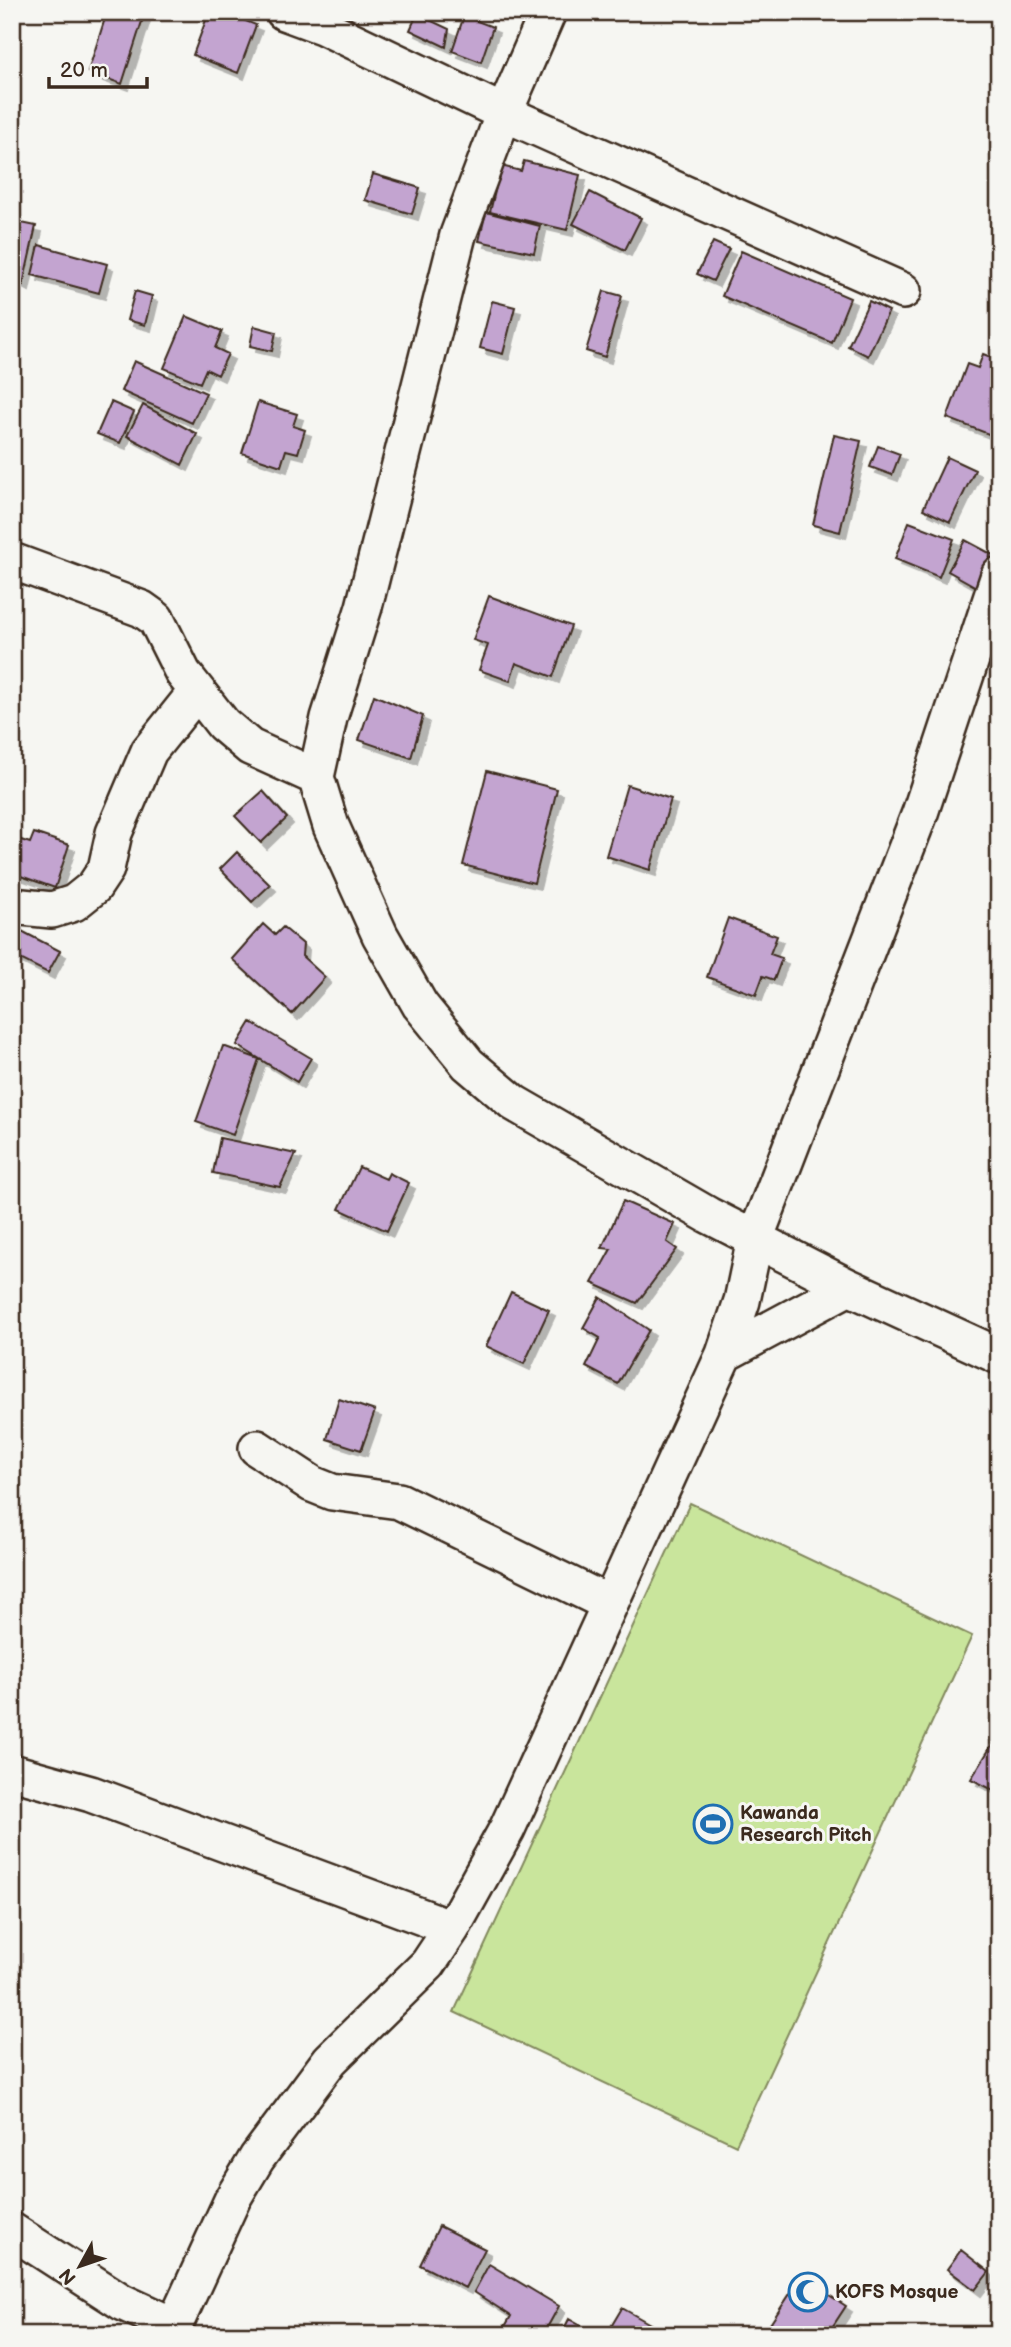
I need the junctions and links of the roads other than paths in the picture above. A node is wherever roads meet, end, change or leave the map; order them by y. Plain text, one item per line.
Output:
1 (284, 12) edge
2 (548, 12) edge
3 (504, 113) junction
4 (903, 291) dead end
5 (12, 561) edge
6 (999, 575) edge
7 (197, 691) junction
8 (316, 777) junction
9 (12, 906) edge
10 (755, 1239) junction
11 (849, 1287) junction
12 (724, 1354) junction
13 (999, 1356) edge
14 (257, 1448) dead end
15 (610, 1604) junction
16 (12, 1772) edge
17 (452, 1928) junction
18 (12, 2231) edge
19 (172, 2330) edge

1 - 3 street
2 - 3 street
3 - 4 street
3 - 8 street
5 - 7 street
6 - 10 street
7 - 8 street
7 - 9 street
8 - 10 street
10 - 11 street
10 - 12 street
11 - 12 street
11 - 13 street
12 - 15 street
14 - 15 street
15 - 17 street
16 - 17 street
17 - 19 street
18 - 19 street

